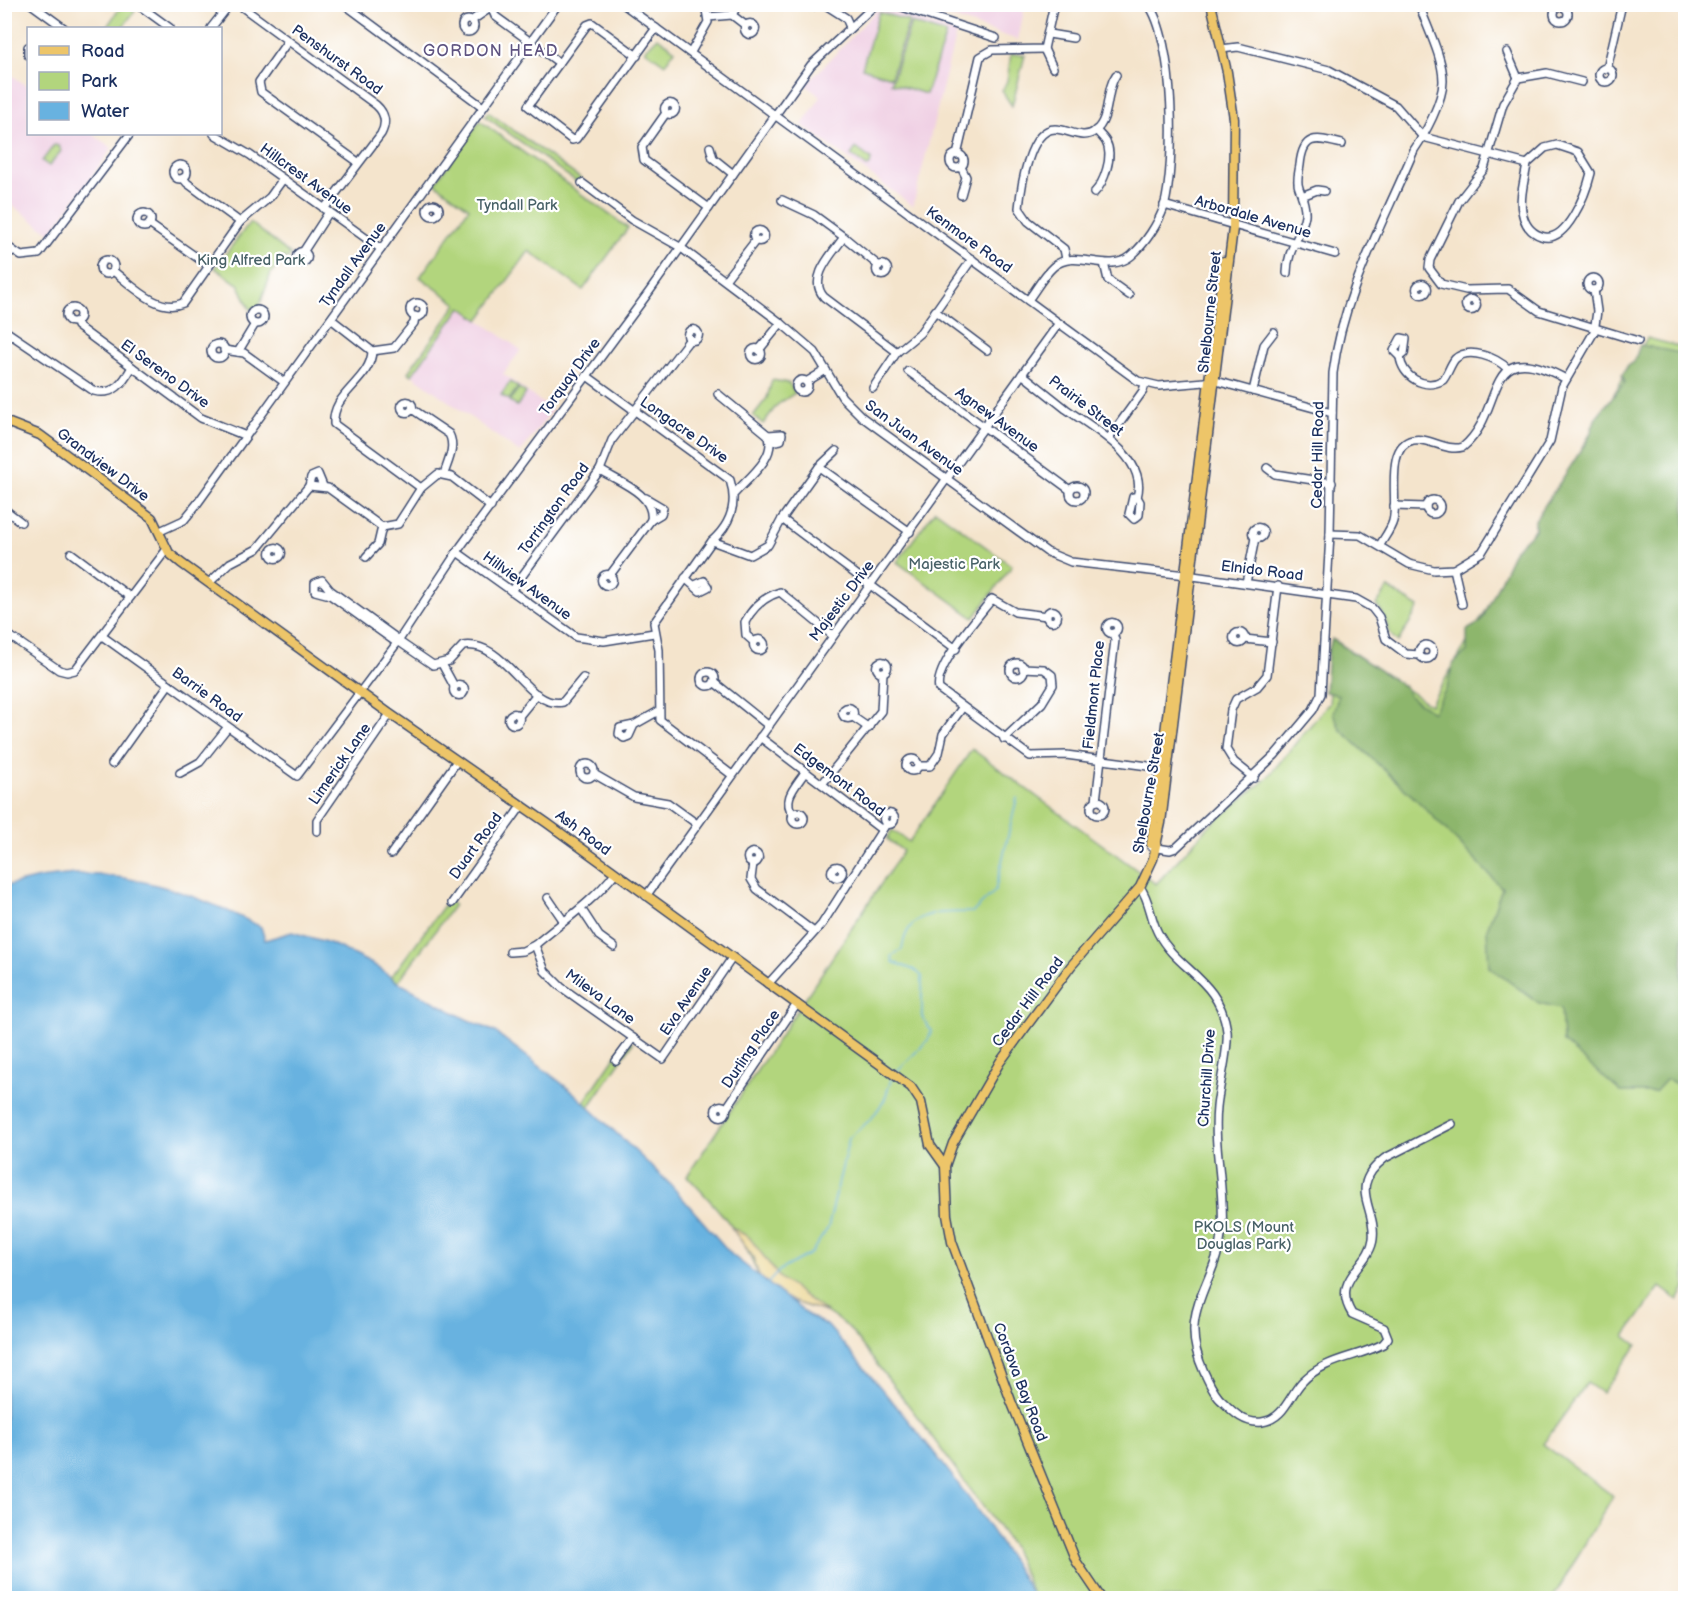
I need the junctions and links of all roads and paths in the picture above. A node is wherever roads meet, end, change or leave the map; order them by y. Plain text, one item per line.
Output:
1 (31, 4) edge
2 (137, 4) edge
3 (230, 4) edge
4 (238, 4) edge
5 (344, 4) edge
6 (558, 4) edge
7 (623, 4) edge
8 (699, 4) edge
9 (738, 4) edge
10 (806, 4) edge
11 (816, 4) edge
12 (824, 4) edge
13 (876, 4) edge
14 (893, 4) edge
15 (1054, 4) edge
16 (1148, 4) edge
17 (1211, 4) edge
18 (1419, 4) edge
19 (1622, 4) edge
20 (490, 6) edge
21 (732, 15) junction
22 (708, 17) junction
23 (471, 21) dead end
24 (745, 25) dead end
25 (58, 27) edge
26 (169, 27) edge
27 (212, 27) edge
28 (850, 27) junction
29 (656, 28) junction
30 (1049, 34) junction
31 (996, 38) dead end
32 (1074, 38) dead end
33 (288, 41) junction
34 (530, 42) junction
35 (1044, 49) junction
36 (1221, 49) junction
37 (690, 52) junction
38 (1507, 52) dead end
39 (637, 56) junction
40 (558, 62) junction
41 (1053, 68) dead end
42 (1607, 69) dead end
43 (1116, 75) dead end
44 (1518, 78) junction
45 (1582, 82) dead end
46 (483, 107) junction
47 (666, 113) dead end
48 (777, 114) junction
49 (1096, 130) junction
50 (129, 135) edge
51 (216, 135) edge
52 (1423, 137) junction
53 (1342, 144) dead end
54 (710, 147) dead end
55 (1489, 154) junction
56 (358, 162) junction
57 (1527, 164) junction
58 (733, 174) junction
59 (183, 178) dead end
60 (283, 179) junction
61 (582, 183) dead end
62 (1324, 191) dead end
63 (1094, 193) dead end
64 (961, 195) dead end
65 (1302, 196) junction
66 (417, 199) junction
67 (782, 200) dead end
68 (1164, 206) junction
69 (428, 207) dead end
70 (709, 208) junction
71 (326, 210) junction
72 (240, 222) junction
73 (1231, 223) junction
74 (149, 224) dead end
75 (844, 237) junction
76 (756, 240) dead end
77 (1293, 241) junction
78 (4, 244) edge
79 (680, 247) junction
80 (381, 249) junction
81 (303, 252) dead end
82 (1335, 254) dead end
83 (972, 259) junction
84 (1066, 259) junction
85 (1104, 263) junction
86 (209, 266) junction
87 (879, 266) dead end
88 (113, 271) dead end
89 (1287, 273) dead end
90 (1433, 277) junction
91 (725, 280) junction
92 (1426, 285) dead end
93 (1594, 290) dead end
94 (1472, 291) junction
95 (1129, 295) dead end
96 (1028, 300) junction
97 (1472, 300) dead end
98 (935, 311) junction
99 (415, 316) dead end
100 (331, 319) junction
101 (76, 322) dead end
102 (781, 323) junction
103 (1059, 323) junction
104 (255, 324) dead end
105 (1594, 328) junction
106 (4, 330) edge
107 (1274, 332) dead end
108 (690, 339) dead end
109 (1638, 341) dead end
110 (224, 350) dead end
111 (759, 350) dead end
112 (987, 350) dead end
113 (372, 351) junction
114 (238, 352) junction
115 (897, 352) junction
116 (1400, 357) dead end
117 (132, 367) junction
118 (1508, 369) junction
119 (826, 370) junction
120 (908, 371) dead end
121 (1022, 374) junction
122 (587, 376) junction
123 (1566, 379) junction
124 (1213, 381) junction
125 (284, 382) junction
126 (806, 382) dead end
127 (1145, 384) junction
128 (873, 388) dead end
129 (1253, 391) junction
130 (718, 394) dead end
131 (412, 409) dead end
132 (634, 411) junction
133 (1332, 413) junction
134 (4, 421) edge
135 (984, 428) junction
136 (246, 436) junction
137 (1108, 438) junction
138 (836, 451) dead end
139 (819, 467) junction
140 (1267, 468) dead end
141 (600, 470) junction
142 (444, 474) junction
143 (948, 479) junction
144 (1332, 483) junction
145 (309, 486) junction
146 (323, 486) junction
147 (421, 488) junction
148 (1070, 490) dead end
149 (735, 493) junction
150 (1137, 497) dead end
151 (645, 498) junction
152 (1394, 506) junction
153 (491, 507) junction
154 (1426, 507) dead end
155 (4, 509) edge
156 (782, 519) junction
157 (651, 520) junction
158 (21, 522) dead end
159 (382, 527) junction
160 (160, 531) junction
161 (910, 532) junction
162 (1330, 534) junction
163 (1255, 537) dead end
164 (712, 541) junction
165 (264, 543) junction
166 (1380, 545) junction
167 (167, 549) junction
168 (272, 550) dead end
169 (457, 552) junction
170 (71, 553) dead end
171 (366, 556) dead end
172 (1454, 569) junction
173 (610, 575) dead end
174 (1189, 576) junction
175 (685, 578) junction
176 (1246, 583) junction
177 (209, 584) junction
178 (694, 585) dead end
179 (872, 585) junction
180 (1278, 586) junction
181 (511, 591) junction
182 (1328, 593) junction
183 (130, 597) junction
184 (1462, 604) dead end
185 (1047, 616) dead end
186 (654, 633) junction
187 (1113, 633) dead end
188 (8, 634) edge
189 (832, 635) junction
190 (102, 636) junction
191 (1245, 639) dead end
192 (398, 641) junction
193 (754, 642) dead end
194 (1272, 642) junction
195 (4, 645) edge
196 (956, 649) junction
197 (1419, 655) dead end
198 (442, 664) junction
199 (1023, 668) dead end
200 (882, 672) dead end
201 (584, 678) dead end
202 (714, 682) dead end
203 (169, 684) junction
204 (454, 686) dead end
205 (360, 692) junction
206 (537, 694) junction
207 (963, 708) junction
208 (657, 712) junction
209 (390, 714) junction
210 (519, 716) dead end
211 (853, 717) dead end
212 (634, 725) dead end
213 (769, 726) junction
214 (227, 728) junction
215 (868, 728) junction
216 (760, 737) junction
217 (1004, 739) junction
218 (1100, 759) junction
219 (457, 760) junction
220 (112, 764) dead end
221 (918, 766) dead end
222 (1165, 768) junction
223 (806, 772) junction
224 (180, 773) dead end
225 (594, 774) dead end
226 (732, 775) junction
227 (297, 776) joint
228 (1254, 778) junction
229 (822, 784) junction
230 (1096, 801) dead end
231 (522, 805) junction
232 (793, 814) dead end
233 (697, 824) junction
234 (317, 831) dead end
235 (1153, 847) junction
236 (391, 854) dead end
237 (753, 863) dead end
238 (1149, 866) joint
239 (615, 873) junction
240 (841, 875) dead end
241 (851, 881) junction
242 (1140, 887) junction
243 (646, 896) junction
244 (548, 898) dead end
245 (452, 903) dead end
246 (582, 910) junction
247 (563, 920) junction
248 (814, 932) junction
249 (535, 945) junction
250 (614, 947) dead end
251 (510, 952) dead end
252 (732, 958) junction
253 (768, 984) junction
254 (797, 1004) junction
255 (633, 1038) junction
256 (663, 1059) joint
257 (616, 1061) dead end
258 (726, 1109) dead end
259 (1452, 1124) dead end
260 (945, 1166) junction
261 (1101, 1599) edge

1 - 25 street
2 - 26 street
3 - 27 street
4 - 33 street, Penshurst Road
5 - 46 street
6 - 34 street, Tyndall Avenue
7 - 29 street, Kenmore Road
8 - 22 street
9 - 21 street
10 - 11 street
12 - 28 street
13 - 28 street, Torquay Drive
14 - 31 street
15 - 30 street
16 - 68 street
17 - 36 main road, Shelbourne Street
18 - 52 street, Cedar Hill Road
19 - 42 street
20 - 23 street
20 - 34 street
21 - 22 street
21 - 24 street
22 - 37 street
28 - 48 street, Torquay Drive
29 - 37 street, Kenmore Road
29 - 39 street
30 - 32 street
30 - 35 street
33 - 56 street, Penshurst Road
33 - 56 street
34 - 40 street
34 - 46 street, Tyndall Avenue
35 - 41 street
35 - 64 street
36 - 52 street
36 - 73 main road, Shelbourne Street
37 - 48 street, Kenmore Road
38 - 44 street
39 - 40 street
39 - 40 street
43 - 49 street
44 - 45 street
44 - 55 street
46 - 66 street, Tyndall Avenue
47 - 70 street
48 - 58 street, Torquay Drive
48 - 83 street, Kenmore Road
49 - 63 street
49 - 84 street
50 - 78 street
51 - 60 street, Hillcrest Avenue
52 - 55 street
52 - 133 street, Cedar Hill Road
53 - 65 street
54 - 58 street
55 - 57 street
55 - 90 street
56 - 71 street, Penshurst Road
57 - 57 street
58 - 70 street, Torquay Drive
59 - 72 street
60 - 71 street, Hillcrest Avenue
60 - 72 street
61 - 79 street, San Juan Avenue
62 - 65 street
65 - 77 street
66 - 69 street
66 - 80 street, Tyndall Avenue
67 - 75 street
68 - 73 street, Arbordale Avenue
68 - 85 street
70 - 79 street, Torquay Drive
71 - 80 street, Hillcrest Avenue
71 - 81 street, Penshurst Road
72 - 86 street
73 - 77 street, Arbordale Avenue
73 - 124 main road, Shelbourne Street
74 - 86 street
75 - 87 street
75 - 115 street
76 - 91 street
77 - 82 street, Arbordale Avenue
77 - 89 street
79 - 91 street, San Juan Avenue
79 - 122 street, Torquay Drive
80 - 100 street, Tyndall Avenue
83 - 96 street, Kenmore Road
83 - 98 street
84 - 85 street
84 - 96 street
85 - 95 street
86 - 88 street
90 - 92 street
90 - 94 street
91 - 102 street, San Juan Avenue
93 - 105 street
94 - 97 street
94 - 105 street
96 - 103 street, Kenmore Road
98 - 112 street
98 - 115 street
99 - 113 street
100 - 113 street
100 - 125 street, Tyndall Avenue
101 - 117 street, El Sereno Drive
102 - 111 street
102 - 119 street, San Juan Avenue
103 - 121 street, Majestic Drive
103 - 127 street, Kenmore Road
104 - 114 street
105 - 109 street
105 - 123 street
106 - 117 street
107 - 129 street
108 - 132 street, Torrington Road
110 - 114 street
113 - 147 street
114 - 125 street
115 - 128 street
116 - 118 street
117 - 136 street, El Sereno Drive
118 - 123 street
118 - 152 street
119 - 126 street
119 - 143 street, San Juan Avenue
120 - 135 street, Agnew Avenue
121 - 135 street, Majestic Drive
121 - 137 street, Prairie Street
122 - 132 street, Longacre Drive
122 - 153 street, Torquay Drive
123 - 172 street
124 - 127 street
124 - 129 street
124 - 174 main road, Shelbourne Street
125 - 136 street, Tyndall Avenue
127 - 137 street
129 - 133 street
130 - 149 street
131 - 142 street
132 - 141 street, Torrington Road
132 - 149 street, Longacre Drive
133 - 144 street, Cedar Hill Road
134 - 160 main road, Grandview Drive
135 - 143 street, Majestic Drive
135 - 148 street, Agnew Avenue
136 - 160 street, Tyndall Avenue
137 - 150 street, Prairie Street
138 - 139 street
139 - 156 street
139 - 161 street
140 - 144 street
141 - 151 street
141 - 181 street, Torrington Road
142 - 147 street
142 - 153 street
143 - 161 street, Majestic Drive
143 - 174 street, San Juan Avenue
144 - 162 street, Cedar Hill Road
145 - 146 street
145 - 146 street
145 - 165 street
146 - 159 street
147 - 159 street
149 - 164 street
151 - 157 street
151 - 157 street
152 - 154 street
152 - 166 street
153 - 169 street, Torquay Drive
155 - 158 street
156 - 164 street
156 - 179 street
157 - 173 street
159 - 171 street
160 - 167 main road, Grandview Drive
161 - 179 street, Majestic Drive
162 - 166 street
162 - 182 street, Cedar Hill Road
163 - 176 street
164 - 175 street
165 - 168 street
165 - 177 street
166 - 172 street
167 - 177 main road, Ash Road
167 - 183 street
169 - 181 street, Hillview Avenue
169 - 192 street, Torquay Drive
170 - 183 street
172 - 184 street
174 - 176 street, Elnido Road
174 - 222 main road, Shelbourne Street
175 - 178 street
175 - 186 street
176 - 180 street, Elnido Road
177 - 205 main road, Ash Road
179 - 189 street, Majestic Drive
179 - 196 street
180 - 182 street, Elnido Road
180 - 194 street
181 - 186 street, Hillview Avenue
182 - 197 street, Elnido Road
182 - 228 street, Cedar Hill Road
183 - 190 street
185 - 196 street
186 - 208 street
187 - 218 street, Fieldmont Place
188 - 190 street
188 - 195 street
189 - 193 street
189 - 213 street, Majestic Drive
190 - 203 street, Barrie Road
191 - 194 street
192 - 192 street
192 - 198 street
192 - 205 street, Torquay Drive
194 - 228 street
196 - 207 street
198 - 204 street
198 - 206 street
199 - 217 street
200 - 215 street
201 - 206 street
202 - 213 street
203 - 214 street, Barrie Road
203 - 220 street
205 - 209 main road, Ash Road
205 - 227 street, Torquay Drive
206 - 210 street
207 - 217 street
207 - 221 street
208 - 212 street
208 - 226 street
209 - 219 main road, Ash Road
209 - 234 street, Limerick Lane
211 - 215 street
213 - 216 street, Majestic Drive
214 - 224 street
214 - 227 street, Barrie Road
215 - 229 street
216 - 223 street, Edgemont Road
216 - 226 street, Majestic Drive
217 - 218 street
218 - 222 street
218 - 230 street, Fieldmont Place
219 - 231 main road, Ash Road
219 - 236 street
222 - 235 main road, Shelbourne Street
223 - 229 street, Edgemont Road
223 - 232 street
225 - 233 street
226 - 233 street, Majestic Drive
228 - 235 street, Cedar Hill Road
229 - 241 street, Edgemont Road
231 - 239 main road, Ash Road
231 - 245 street, Duart Road
233 - 243 street, Majestic Drive
235 - 238 main road, Shelbourne Street
237 - 248 street
238 - 242 main road, Cedar Hill Road
239 - 243 main road, Ash Road
239 - 246 street
240 - 241 street
241 - 248 street, Edgemont Road
242 - 259 street, Churchill Drive
242 - 260 main road, Cedar Hill Road
243 - 252 main road, Ash Road
244 - 247 street
246 - 247 street
246 - 250 street
247 - 249 street
248 - 253 street, Edgemont Road
249 - 251 street
249 - 255 street, Mileva Lane
252 - 253 main road, Ash Road
252 - 256 street, Eva Avenue
253 - 254 main road, Ash Road
254 - 258 street, Durling Place
254 - 260 main road, Ash Road
255 - 256 street, Mileva Lane
255 - 257 street
260 - 261 main road, Cordova Bay Road

